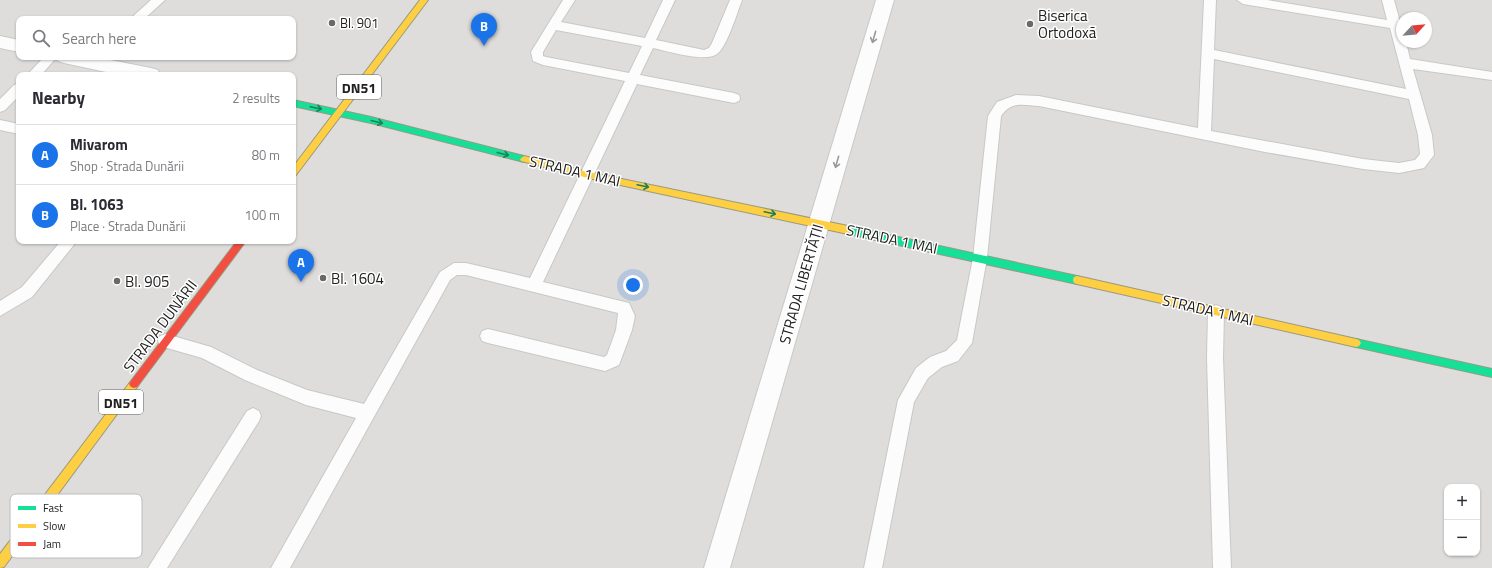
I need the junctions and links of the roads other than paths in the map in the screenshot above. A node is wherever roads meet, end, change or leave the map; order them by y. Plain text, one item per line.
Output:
1 (159, 0) edge
2 (424, 0) edge
3 (568, 0) edge
4 (669, 0) edge
5 (736, 0) edge
6 (885, 0) edge
7 (1210, 0) edge
8 (1243, 0) edge
9 (1388, 0) edge
10 (140, 16) edge
11 (553, 25) junction
12 (1394, 25) junction
13 (0, 42) edge
14 (649, 43) junction
15 (16, 45) edge
16 (1208, 53) junction
17 (48, 60) edge
18 (92, 60) edge
19 (1405, 62) junction
20 (36, 72) edge
21 (139, 72) edge
22 (1492, 76) edge
23 (633, 78) junction
24 (16, 91) edge
25 (1414, 95) junction
26 (734, 98) dead end
27 (296, 104) edge
28 (0, 107) edge
29 (339, 113) junction
30 (0, 125) edge
31 (16, 128) edge
32 (1204, 135) junction
33 (296, 169) edge
34 (588, 175) junction
35 (819, 223) junction
36 (67, 244) edge
37 (240, 244) edge
38 (980, 258) junction
39 (534, 285) junction
40 (0, 309) edge
41 (1216, 312) junction
42 (488, 336) dead end
43 (166, 341) junction
44 (1492, 373) edge
45 (368, 413) junction
46 (253, 416) dead end
47 (52, 494) edge
48 (10, 550) edge
49 (0, 563) edge
50 (157, 568) edge
51 (280, 568) edge
52 (717, 568) edge
53 (874, 568) edge
54 (1222, 568) edge

1 - 10 lane
2 - 29 street, DN51
3 - 11 lane
4 - 14 lane
5 - 14 lane
6 -> 35 street, STRADA LIBERTĂȚII
7 - 16 lane
8 - 12 lane
9 - 12 lane
11 - 14 lane
11 - 23 lane
12 - 19 lane
13 - 15 street
14 - 23 lane
16 - 25 lane
16 - 32 lane
17 - 20 lane
18 - 21 street
19 - 22 lane
19 - 25 lane
23 - 26 lane
23 - 34 lane
24 - 28 lane
25 - 32 lane
27 -> 29 street, STRADA 1 MAI
29 - 33 street, DN51
29 -> 34 street, STRADA 1 MAI
30 - 31 lane
32 - 38 lane
34 -> 35 street, STRADA 1 MAI
34 - 39 lane
35 - 38 street, STRADA 1 MAI
35 - 52 street, STRADA LIBERTĂȚII
36 - 40 lane
37 - 43 street, STRADA DUNĂRII / DN51
38 - 41 street, STRADA 1 MAI
38 - 53 lane
39 - 42 lane
39 - 45 lane
41 - 44 street, STRADA 1 MAI
41 - 54 lane
43 - 45 lane
43 - 47 street, STRADA DUNĂRII / DN51
45 - 51 lane
46 - 50 lane
48 - 49 street, STRADA DUNĂRII / DN51

